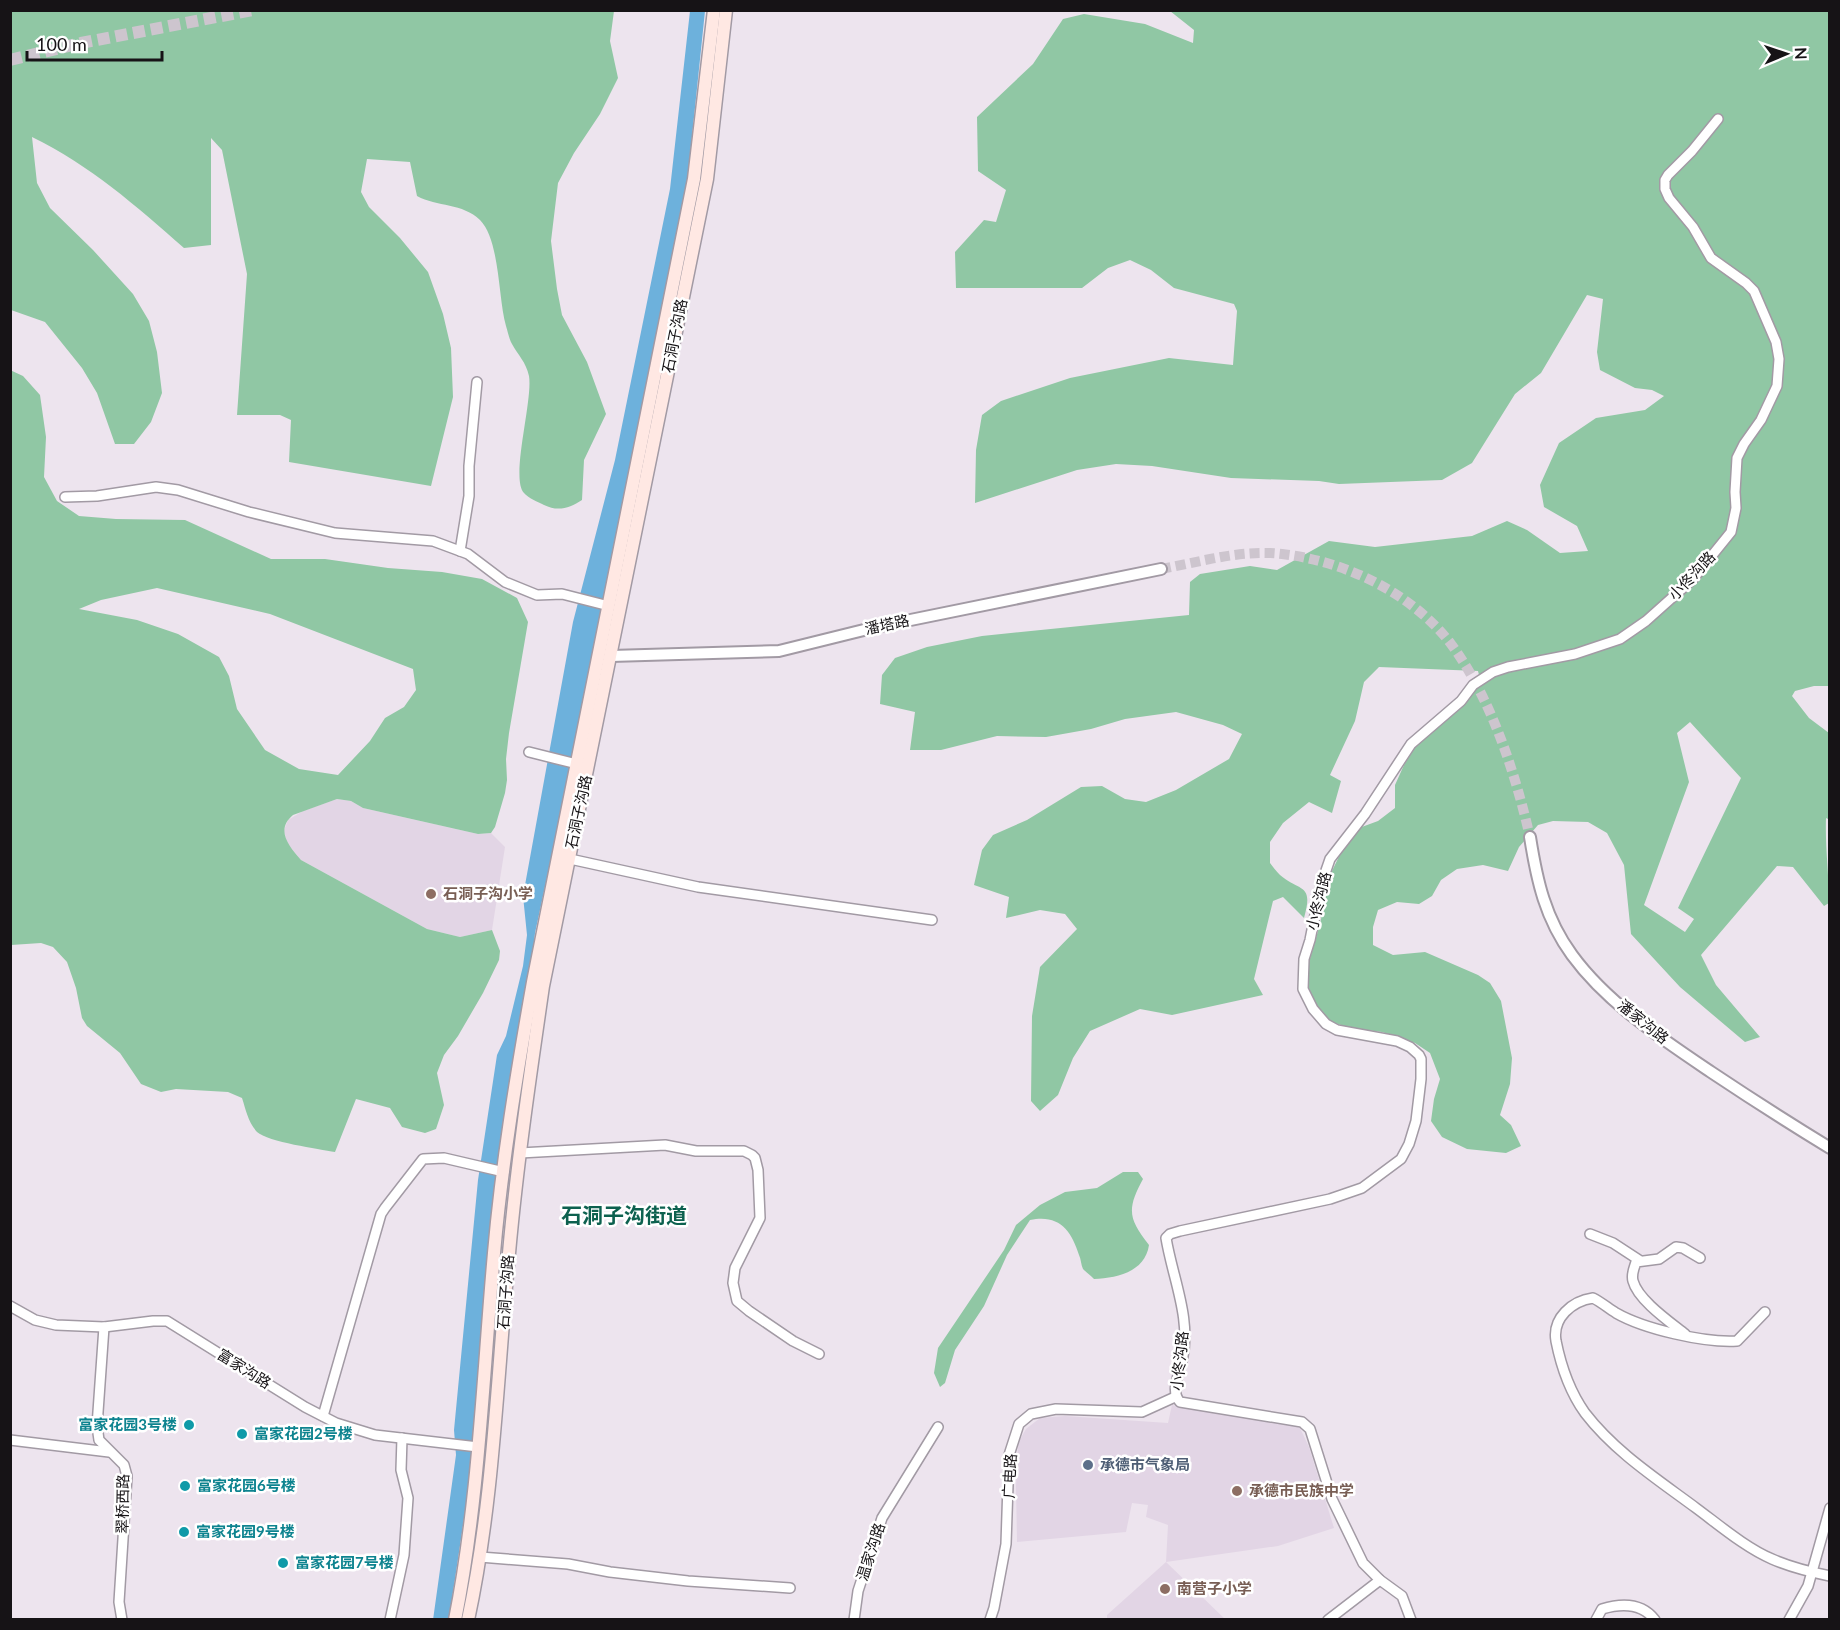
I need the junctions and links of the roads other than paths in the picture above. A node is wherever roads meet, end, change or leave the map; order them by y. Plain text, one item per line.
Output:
1 (714, 10) edge
2 (726, 10) edge
3 (1718, 119) dead end
4 (477, 382) dead end
5 (65, 497) dead end
6 (460, 551) junction
7 (1161, 569) tunnel mouth
8 (607, 605) junction
9 (612, 656) junction
10 (529, 752) dead end
11 (575, 764) junction
12 (1530, 837) tunnel mouth
13 (570, 858) junction
14 (932, 920) dead end
15 (1830, 1148) edge
16 (520, 1153) junction
17 (502, 1172) junction
18 (1590, 1234) dead end
19 (1700, 1258) dead end
20 (1639, 1260) junction
21 (10, 1306) edge
22 (1765, 1312) dead end
23 (104, 1327) junction
24 (1687, 1336) junction
25 (819, 1354) dead end
26 (1175, 1397) junction
27 (323, 1416) junction
28 (938, 1427) dead end
29 (402, 1438) junction
30 (10, 1440) edge
31 (476, 1447) junction
32 (110, 1452) junction
33 (1830, 1508) edge
34 (480, 1557) junction
35 (1811, 1572) junction
36 (1830, 1576) edge
37 (1380, 1580) junction
38 (790, 1588) dead end
39 (122, 1620) edge
40 (390, 1620) edge
41 (455, 1620) edge
42 (468, 1620) edge
43 (854, 1620) edge
44 (990, 1620) edge
45 (1328, 1620) edge
46 (1411, 1620) edge
47 (1596, 1620) edge
48 (1655, 1620) edge
49 (1789, 1620) edge

1 - 8 main road, 石洞子沟路
2 - 9 main road, 石洞子沟路
3 - 26 street, 小佟沟路
4 - 6 street
5 - 6 street
6 - 8 street
7 - 9 street, 潘塔路
8 - 11 main road, 石洞子沟路
9 - 13 main road, 石洞子沟路
10 - 11 street
11 - 17 main road, 石洞子沟路
12 - 15 street, 潘家沟路
13 - 14 street
13 - 16 main road, 石洞子沟路
16 - 25 street
16 - 34 main road, 石洞子沟路
17 - 27 street
17 - 31 main road, 石洞子沟路
18 - 20 street
19 - 20 street
20 - 24 street
21 - 23 street, 富家沟路
22 - 24 street
23 - 27 street, 富家沟路
23 - 32 street, 翠桥西路
24 - 35 street
26 - 37 street, 小佟沟路
26 - 44 street, 广电路
27 - 29 street, 富家沟路
28 - 43 street, 温家沟路
29 - 31 street, 富家沟路
29 - 40 street
30 - 32 street
31 - 41 main road, 石洞子沟路
32 - 39 street, 翠桥西路
33 - 35 street
34 - 38 street
34 - 42 main road, 石洞子沟路
35 - 36 street
35 - 49 street
37 - 45 street
37 - 46 street, 小佟沟路
47 - 48 street

